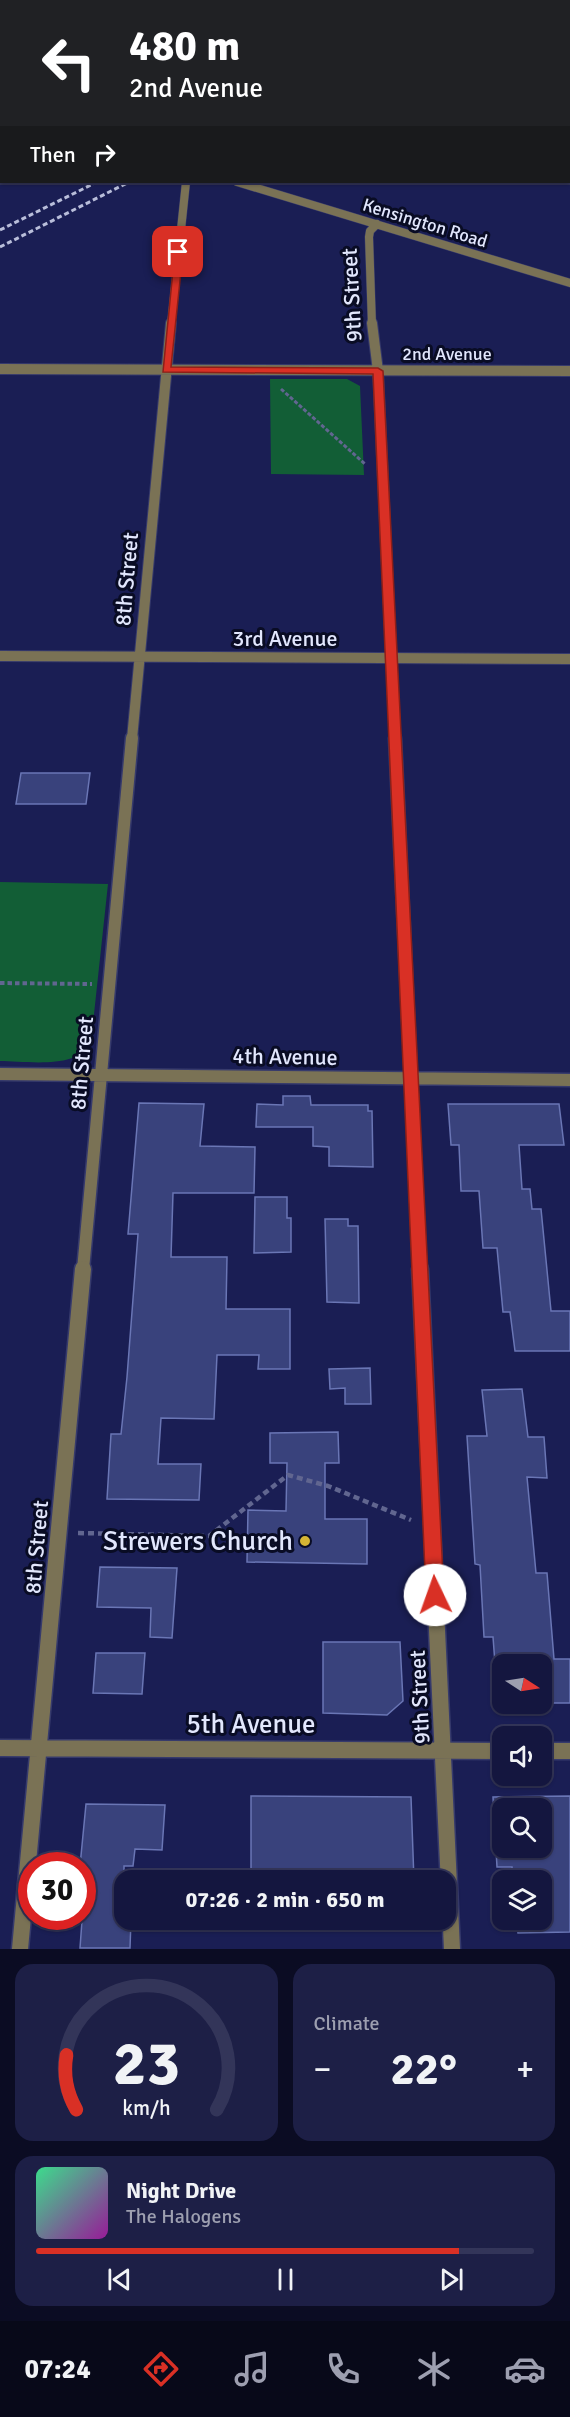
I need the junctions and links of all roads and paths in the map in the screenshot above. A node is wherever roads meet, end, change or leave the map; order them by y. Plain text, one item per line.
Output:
1 (186, 183) edge
2 (240, 183) edge
3 (377, 224) junction
4 (568, 280) edge
5 (0, 369) edge
6 (166, 369) junction
7 (260, 370) junction
8 (378, 371) junction
9 (570, 371) edge
10 (383, 480) junction
11 (0, 656) edge
12 (140, 657) junction
13 (391, 658) junction
14 (570, 659) edge
15 (0, 983) edge
16 (110, 984) junction
17 (0, 1074) edge
18 (101, 1075) junction
19 (411, 1079) junction
20 (570, 1080) edge
21 (432, 1528) junction
22 (59, 1532) junction
23 (0, 1748) edge
24 (39, 1748) junction
25 (442, 1750) junction
26 (492, 1751) edge
27 (552, 1751) edge
28 (570, 1751) edge
29 (20, 1949) edge
30 (452, 1949) edge

1 - 6 street, 8th Street
2 - 3 street, Kensington Road
3 - 4 street, Kensington Road
3 - 8 street, 9th Street
5 - 6 street, 2nd Avenue
6 - 7 street, 2nd Avenue
6 - 12 street, 8th Street
7 - 8 street, 2nd Avenue
7 - 10 path
8 - 9 street, 2nd Avenue
8 - 10 street, 9th Street
10 - 13 street, 9th Street
11 - 12 street, 3rd Avenue
12 - 13 street, 3rd Avenue
12 - 16 street, 8th Street
13 - 14 street, 3rd Avenue
13 - 19 street, 9th Street
15 - 16 path
16 - 18 street, 8th Street
17 - 18 street, 4th Avenue
18 - 19 street, 4th Avenue
18 - 22 street, 8th Street
19 - 20 street, 4th Avenue
19 - 21 street, 9th Street
21 - 22 path
21 - 25 street, 9th Street
22 - 24 street, 8th Street
23 - 24 street, 5th Avenue
24 - 25 street, 5th Avenue
24 - 29 street, 8th Street
25 - 26 street, 5th Avenue
25 - 30 street, 9th Street
27 - 28 street

